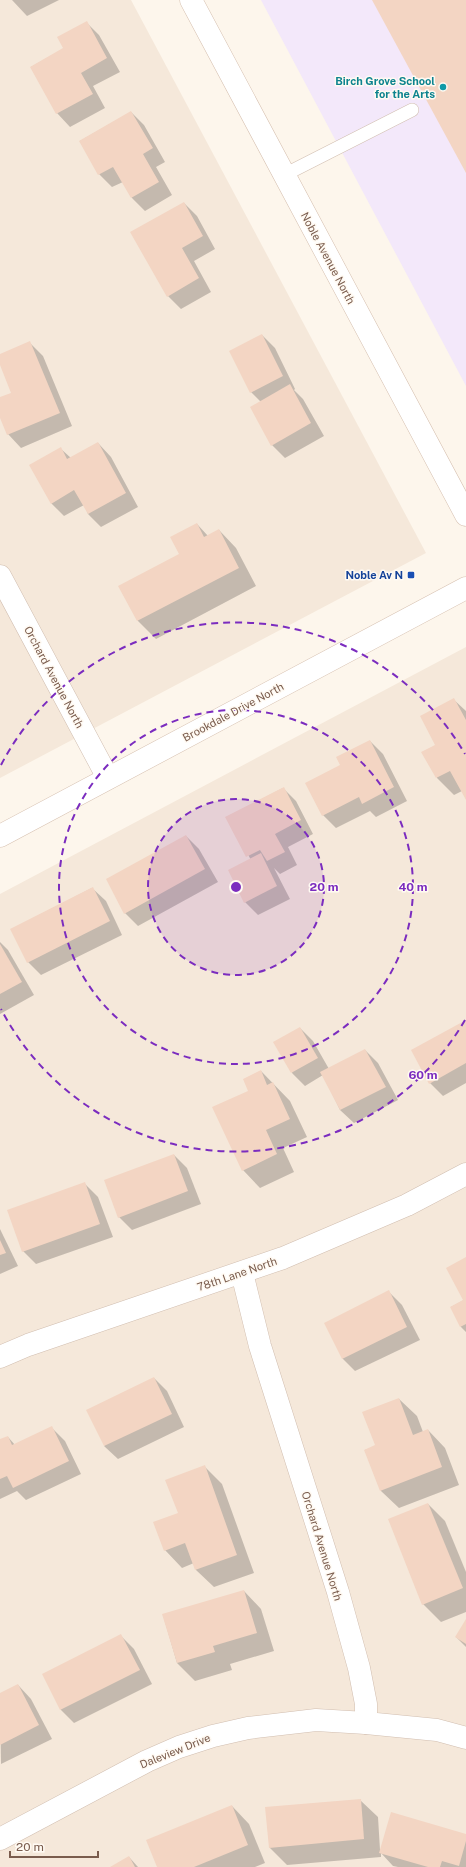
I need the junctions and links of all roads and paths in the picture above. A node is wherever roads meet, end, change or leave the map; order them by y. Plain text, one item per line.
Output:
1 (191, 0) edge
2 (412, 110) dead end
3 (284, 175) junction
4 (466, 515) edge
5 (0, 576) edge
6 (466, 588) edge
7 (108, 778) junction
8 (0, 836) edge
9 (466, 1174) edge
10 (242, 1273) junction
11 (0, 1357) edge
12 (366, 1723) junction
13 (466, 1738) edge
14 (0, 1839) edge

1 - 3 street, Noble Avenue North
2 - 3 lane
3 - 4 street, Noble Avenue North
5 - 7 street, Orchard Avenue North
6 - 7 street, Brookdale Drive North
7 - 8 street, Brookdale Drive North
9 - 10 street, 78th Lane North
10 - 11 street, 78th Lane North
10 - 12 street, Orchard Avenue North
12 - 13 street
12 - 14 street, Daleview Drive

